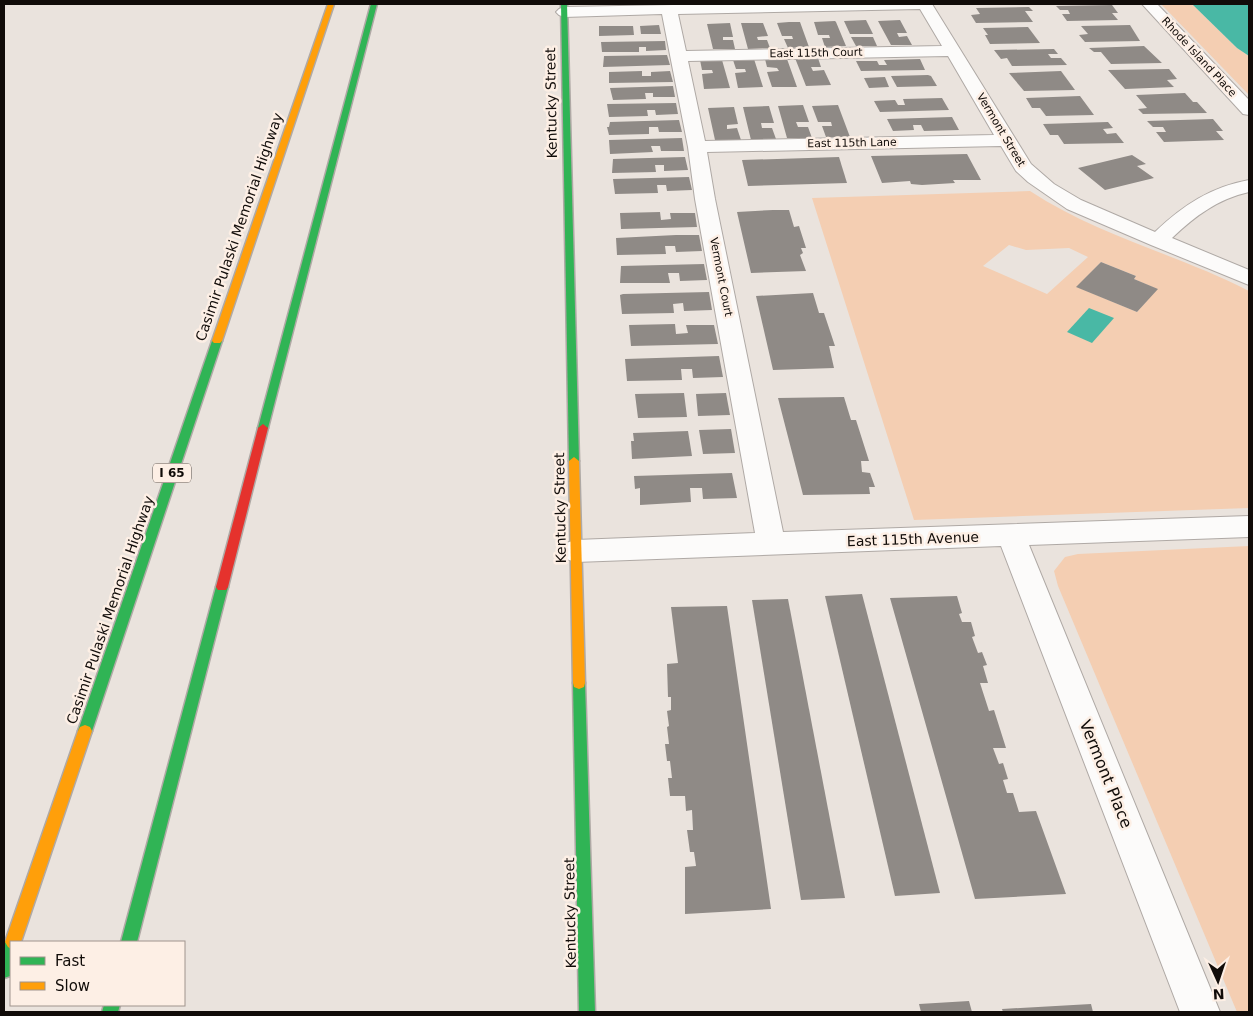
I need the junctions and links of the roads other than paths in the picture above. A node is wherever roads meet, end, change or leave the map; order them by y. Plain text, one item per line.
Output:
1 (331, 4) edge
2 (374, 4) edge
3 (925, 4) edge
4 (1149, 4) edge
5 (564, 8) edge
6 (669, 10) junction
7 (954, 51) junction
8 (678, 56) junction
9 (1249, 110) edge
10 (1007, 140) junction
11 (697, 146) junction
12 (1249, 186) edge
13 (1158, 241) junction
14 (1249, 278) edge
15 (1249, 526) edge
16 (1011, 536) junction
17 (771, 544) junction
18 (576, 551) junction
19 (13, 941) edge
20 (128, 941) edge
21 (10, 951) edge
22 (4, 970) edge
23 (587, 1012) edge
24 (1200, 1012) edge

1 - 19 main road, Casimir Pulaski Memorial Highway / I 65
2 - 20 main road
3 - 6 street
3 - 7 street, Vermont Street
4 - 9 street, Rhode Island Place
5 - 6 street
5 - 18 main road, Kentucky Street
6 - 8 street, Vermont Court
7 - 8 street, East 115th Court
7 - 10 street, Vermont Street
8 - 11 street, Vermont Court
10 - 11 street, East 115th Lane
10 - 13 street, Vermont Street
11 - 17 street, Vermont Court
12 - 13 street
13 - 14 street, Vermont Street
15 - 16 street, East 115th Avenue
16 - 17 street, East 115th Avenue
16 - 24 street, Vermont Place
17 - 18 street, East 115th Avenue
18 - 23 main road, Kentucky Street
21 - 22 main road

